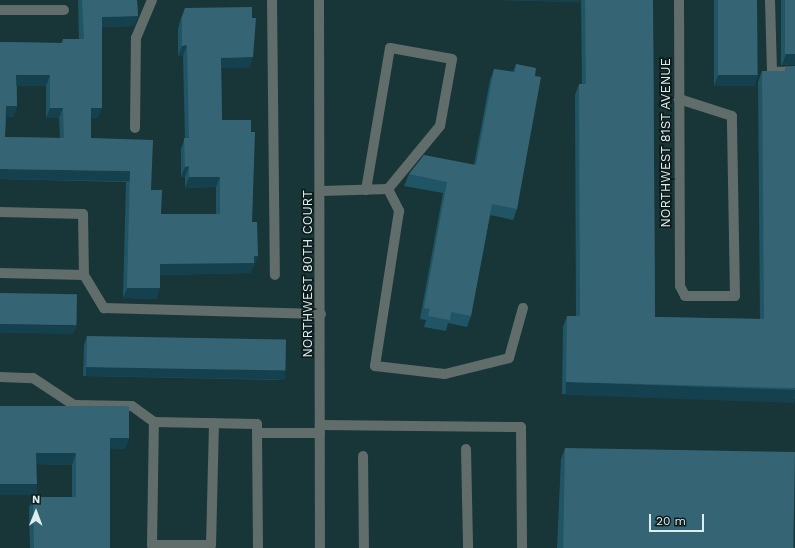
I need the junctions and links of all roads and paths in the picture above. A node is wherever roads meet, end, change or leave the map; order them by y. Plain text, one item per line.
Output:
1 (152, 0) edge
2 (272, 0) edge
3 (319, 0) edge
4 (679, 0) edge
5 (770, 0) edge
6 (0, 10) edge
7 (64, 10) dead end
8 (795, 71) edge
9 (679, 99) junction
10 (135, 128) dead end
11 (388, 189) junction
12 (366, 190) junction
13 (321, 191) junction
14 (0, 212) edge
15 (0, 273) edge
16 (84, 274) junction
17 (275, 275) dead end
18 (523, 308) dead end
19 (321, 314) junction
20 (0, 377) edge
21 (154, 422) junction
22 (214, 423) junction
23 (320, 429) junction
24 (257, 433) junction
25 (466, 449) dead end
26 (362, 456) dead end
27 (258, 548) edge
28 (320, 548) edge
29 (364, 548) edge
30 (468, 548) edge
31 (522, 548) edge

1 - 10 street
2 - 17 street
3 - 13 street, NORTHWEST 80TH COURT
4 - 9 street, NORTHWEST 81ST AVENUE
5 - 8 street
6 - 7 street
9 - 9 street, NORTHWEST 81ST AVENUE
11 - 12 street
11 - 12 street
11 - 18 street
12 - 13 street
13 - 19 street, NORTHWEST 80TH COURT
14 - 16 street
15 - 16 street
16 - 19 street
19 - 23 street, NORTHWEST 80TH COURT
20 - 21 street
21 - 22 street
21 - 22 street
22 - 24 street
23 - 24 street
23 - 28 street, NORTHWEST 80TH COURT
23 - 31 street
24 - 27 street
25 - 30 street
26 - 29 street

